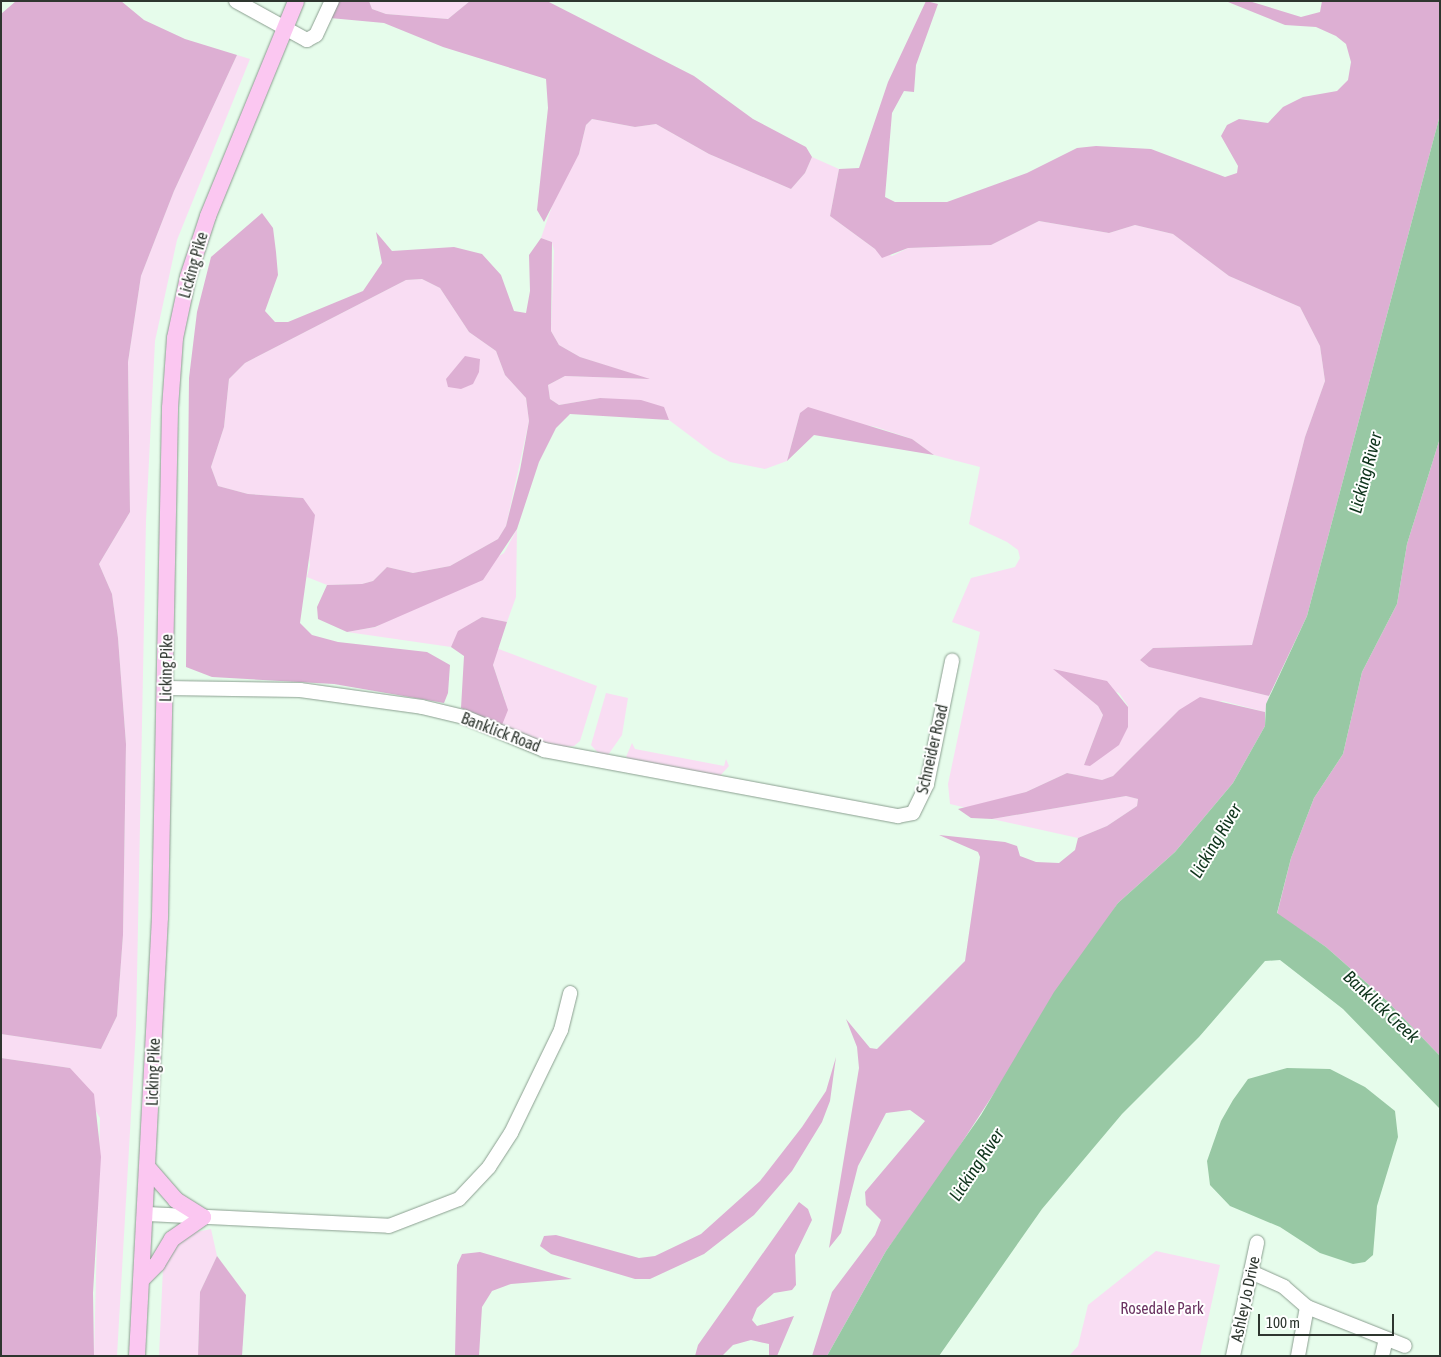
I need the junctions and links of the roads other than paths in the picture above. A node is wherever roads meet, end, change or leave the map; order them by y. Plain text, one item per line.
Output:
1 (236, 1) edge
2 (296, 1) edge
3 (332, 1) edge
4 (284, 29) junction
5 (952, 661) dead end
6 (166, 688) junction
7 (862, 811) joint
8 (570, 993) dead end
9 (149, 1169) junction
10 (147, 1214) junction
11 (202, 1217) junction
12 (1257, 1243) dead end
13 (1251, 1272) junction
14 (143, 1278) junction
15 (1307, 1307) junction
16 (1386, 1339) junction
17 (1404, 1346) dead end
18 (138, 1356) edge
19 (1233, 1356) edge
20 (1298, 1356) edge
21 (1382, 1356) edge

1 - 4 street
2 - 4 main road, Licking Pike
3 - 4 street
4 - 6 main road, Licking Pike
5 - 7 street, Schneider Road
6 - 7 street, Banklick Road
6 - 9 main road, Licking Pike
8 - 11 street
9 - 10 main road, Licking Pike
9 - 11 main road
10 - 11 street
10 - 14 main road, Licking Pike
11 - 14 main road
12 - 13 street, Ashley Jo Drive
13 - 15 street
13 - 19 street, Ashley Jo Drive
14 - 18 main road, Licking Pike
15 - 16 street
15 - 20 street
16 - 17 street
16 - 21 street

